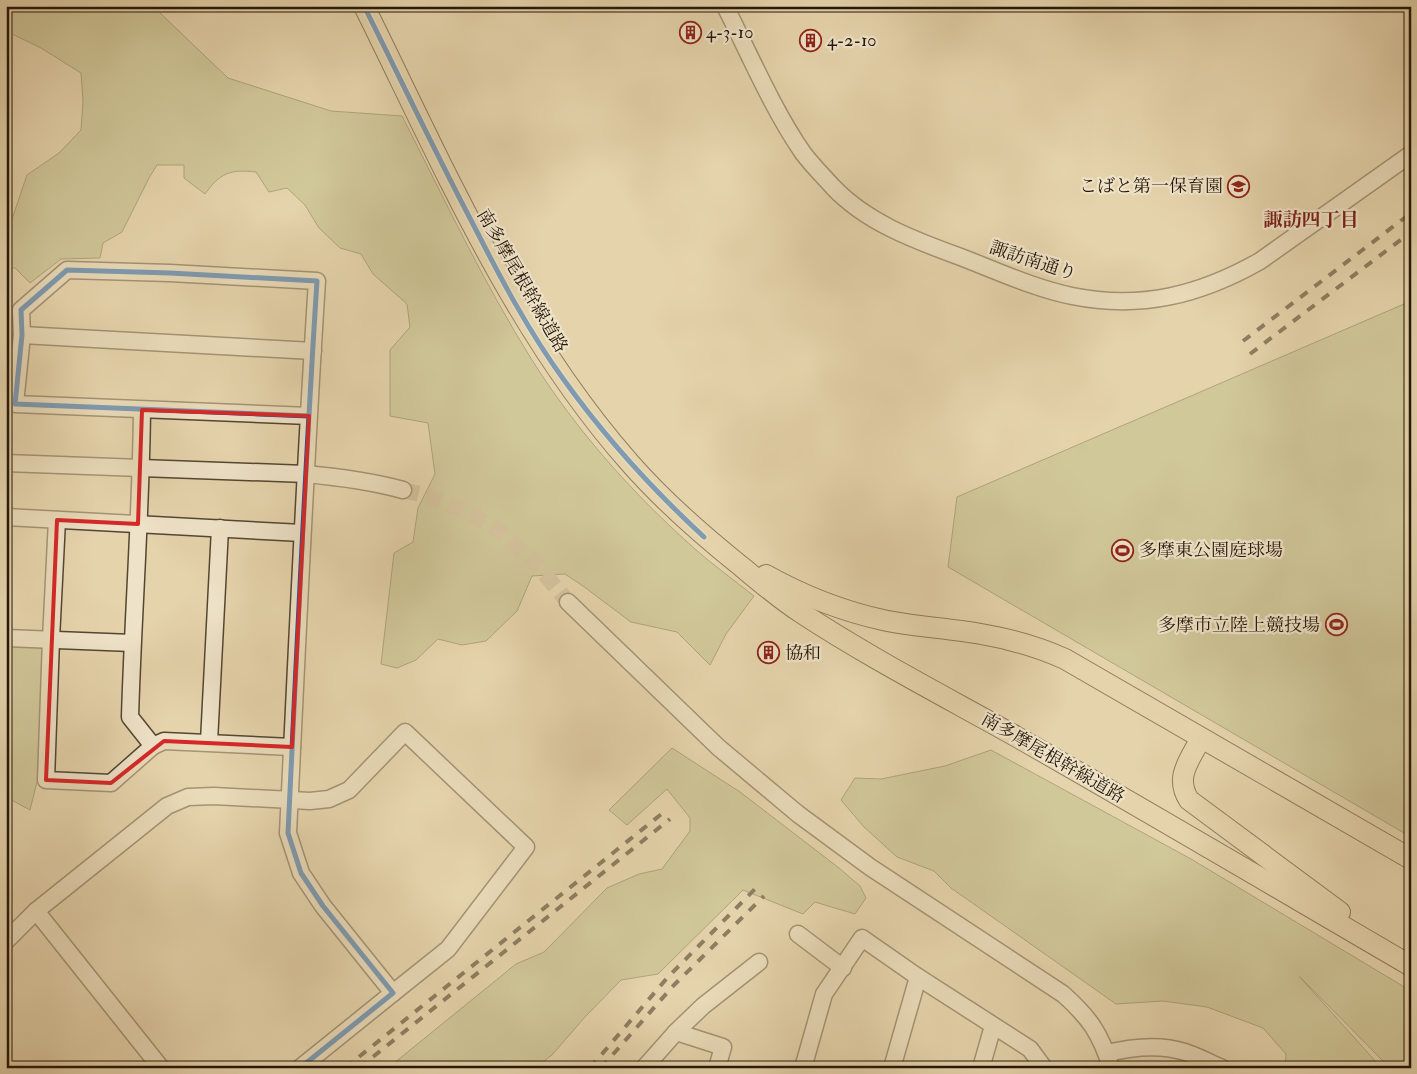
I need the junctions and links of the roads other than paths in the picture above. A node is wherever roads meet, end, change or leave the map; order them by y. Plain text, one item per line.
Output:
1 (364, 6) edge
2 (725, 6) edge
3 (1411, 154) edge
4 (22, 335) junction
5 (312, 351) junction
6 (142, 410) junction
7 (309, 416) junction
8 (6, 463) edge
9 (142, 469) junction
10 (306, 474) junction
11 (403, 490) tunnel mouth
12 (6, 517) edge
13 (57, 520) junction
14 (138, 524) junction
15 (220, 528) junction
16 (302, 533) junction
17 (704, 537) junction
18 (568, 602) tunnel mouth
19 (6, 638) edge
20 (51, 640) junction
21 (132, 643) junction
22 (1202, 738) junction
23 (209, 742) junction
24 (153, 746) junction
25 (292, 747) junction
26 (290, 800) junction
27 (1411, 859) edge
28 (36, 912) junction
29 (798, 934) dead end
30 (6, 942) edge
31 (1402, 961) edge
32 (759, 962) dead end
33 (843, 968) junction
34 (918, 977) junction
35 (393, 993) junction
36 (993, 1026) junction
37 (676, 1032) junction
38 (1109, 1060) edge
39 (161, 1068) edge
40 (300, 1068) edge
41 (644, 1068) edge
42 (718, 1068) edge
43 (803, 1068) edge
44 (892, 1068) edge
45 (981, 1068) edge
46 (1044, 1068) edge
47 (1222, 1068) edge

1 - 17 main road, 南多摩尾根幹線道路
2 - 3 street, 諏訪南通り
4 - 5 street
4 - 5 street
4 - 6 street
5 - 7 street
6 - 7 street
6 - 9 street
7 - 10 street
8 - 9 street
9 - 10 street
9 - 14 street
10 - 11 street
10 - 16 street
12 - 13 street
13 - 14 street
13 - 20 street
14 - 15 street
14 - 21 street
15 - 16 street
15 - 23 street
16 - 25 street
17 - 22 main road, 南多摩尾根幹線道路
17 - 31 main road, 南多摩尾根幹線道路
18 - 38 street
19 - 20 street
20 - 21 street
20 - 24 street
21 - 24 street
22 - 27 main road, 南多摩尾根幹線道路
22 - 31 main road
23 - 24 street
23 - 25 street
25 - 26 street
26 - 28 street
26 - 35 street
26 - 35 street
28 - 30 street
28 - 39 street
29 - 33 street
32 - 37 street
33 - 34 street
33 - 43 street
34 - 36 street
34 - 44 street
35 - 40 street
36 - 45 street
36 - 46 street
37 - 41 street
37 - 42 street
38 - 47 street

